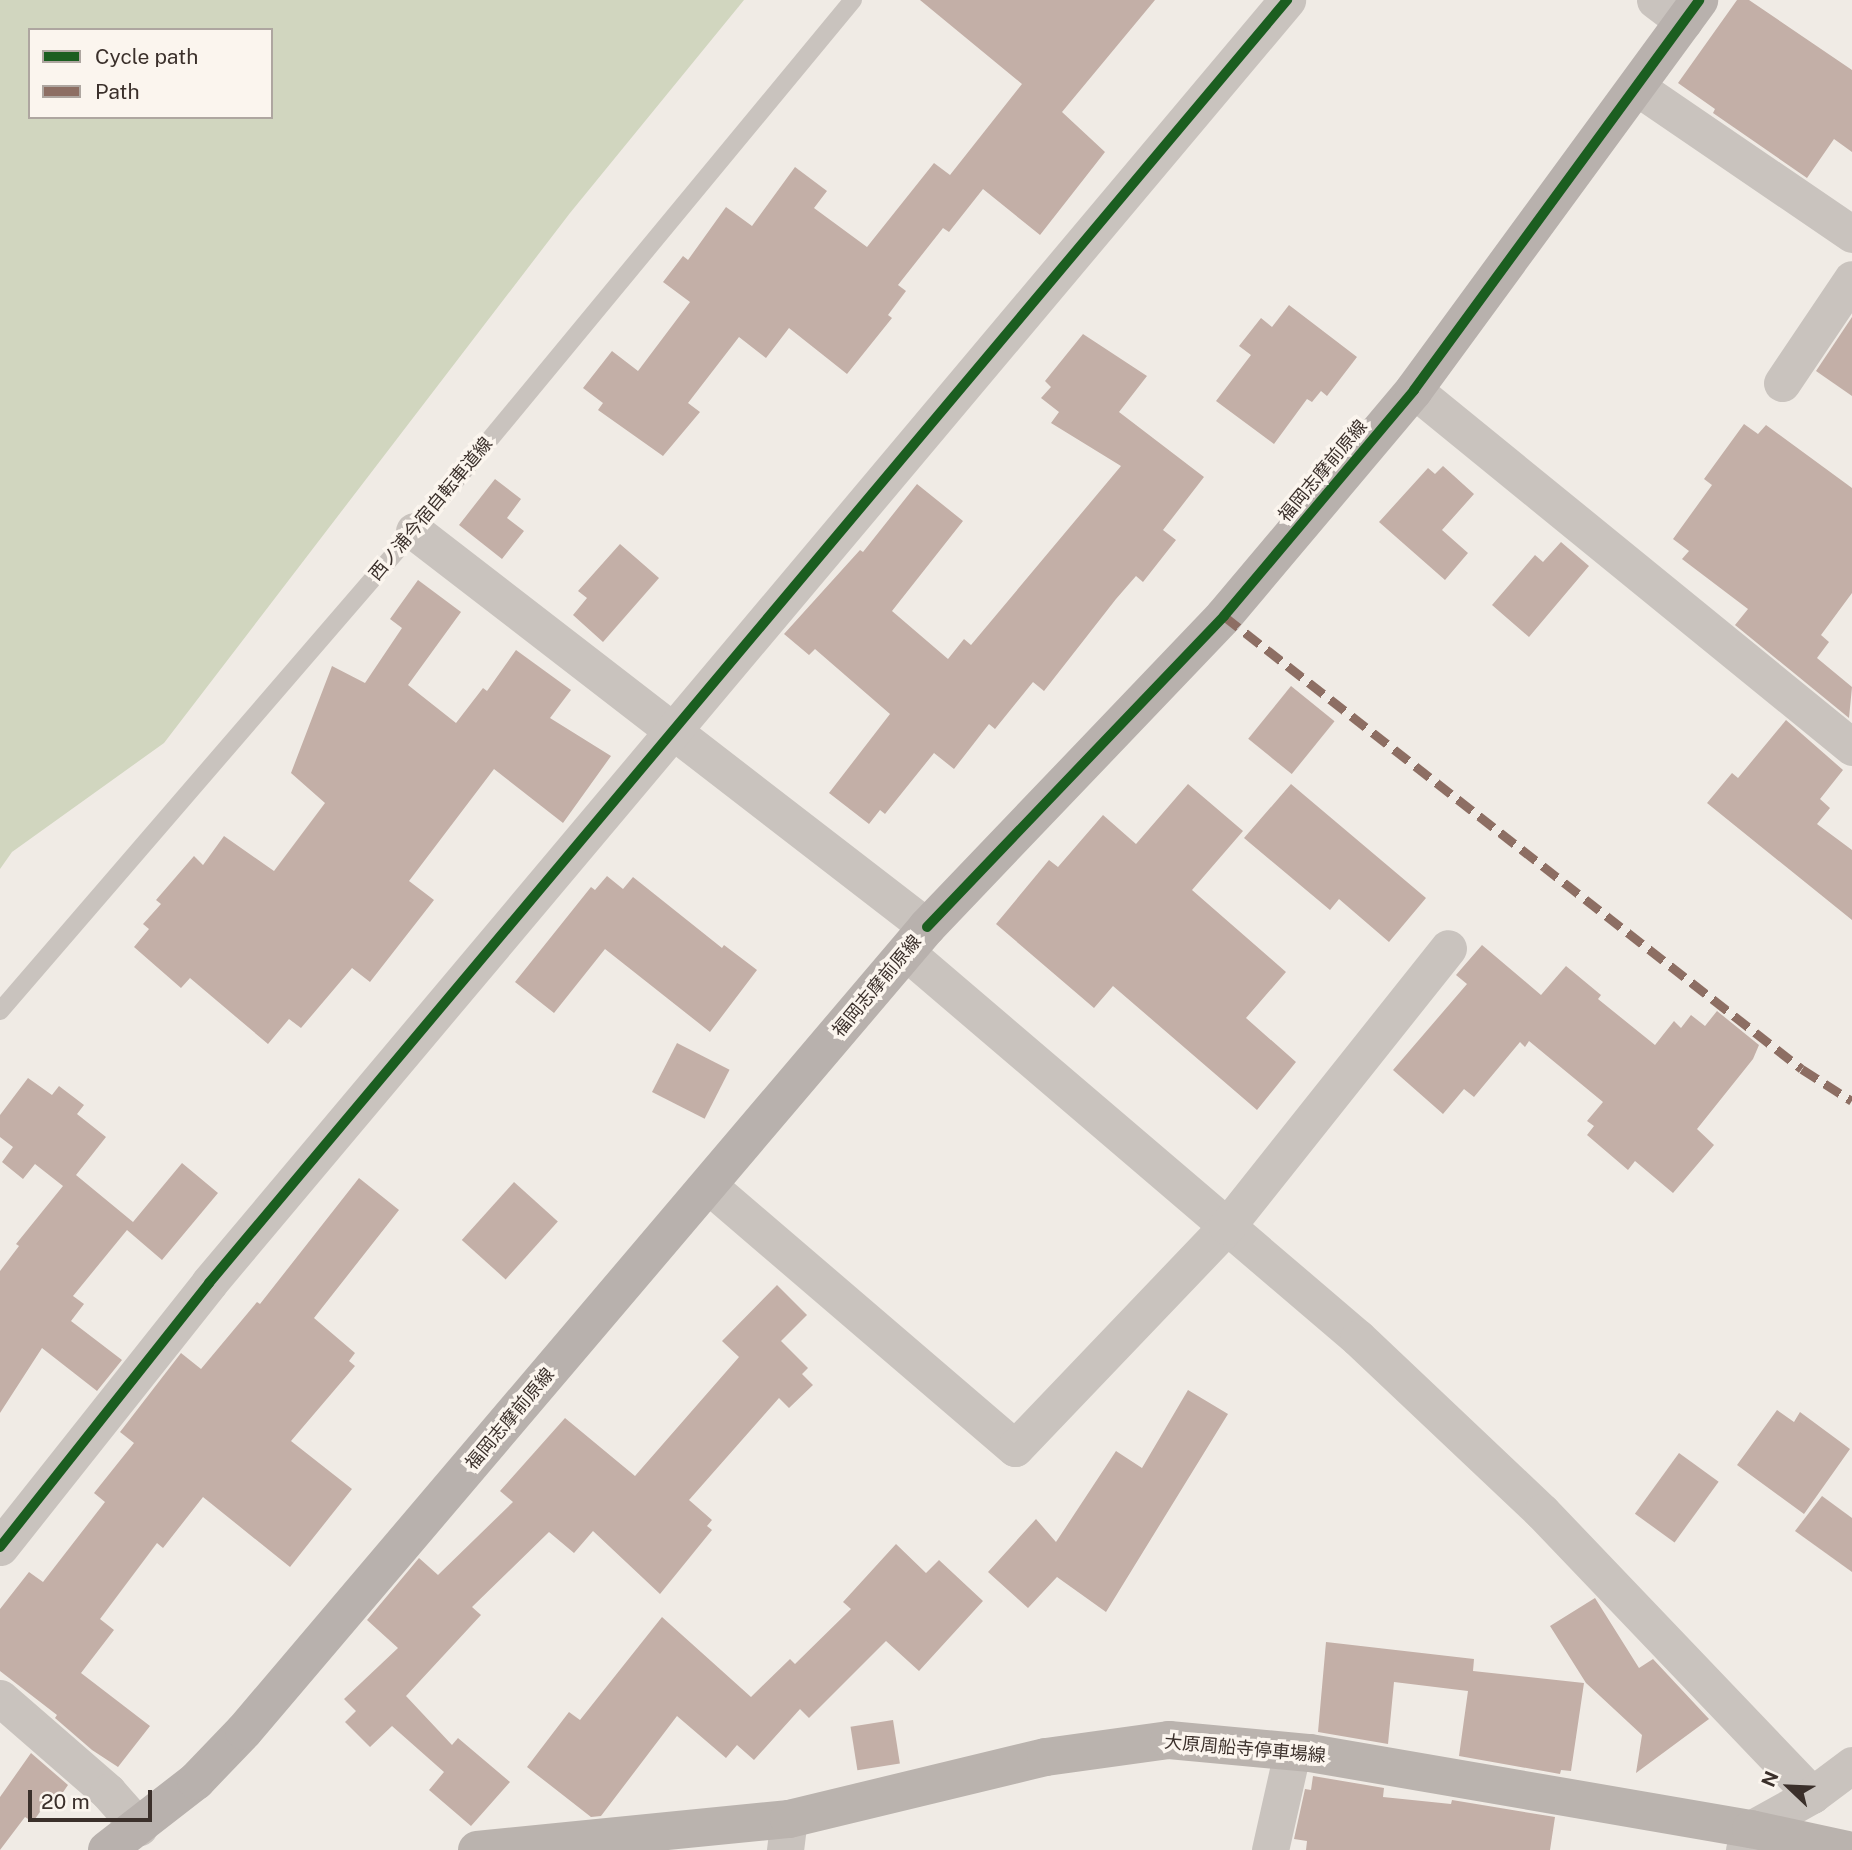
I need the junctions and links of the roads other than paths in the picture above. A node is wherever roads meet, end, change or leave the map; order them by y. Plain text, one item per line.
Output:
1 (853, 0) edge
2 (1287, 0) edge
3 (1679, 7) edge
4 (1638, 88) junction
5 (1852, 234) edge
6 (1852, 279) edge
7 (1782, 383) dead end
8 (1414, 390) junction
9 (414, 531) junction
10 (673, 727) junction
11 (1852, 747) edge
12 (916, 939) junction
13 (1448, 948) dead end
14 (0, 1011) edge
15 (708, 1185) junction
16 (1227, 1226) junction
17 (0, 1547) edge
18 (0, 1698) edge
19 (1292, 1752) junction
20 (1852, 1765) edge
21 (1812, 1795) junction
22 (139, 1827) junction
23 (787, 1835) edge
24 (1747, 1839) edge
25 (107, 1850) edge
26 (477, 1850) edge
27 (1270, 1850) edge
28 (1847, 1850) edge

1 - 9 lane, 西ノ浦今宿自転車道線
2 - 10 street
3 - 4 main road, 福岡志摩前原線
4 - 5 street
4 - 8 main road, 福岡志摩前原線
6 - 7 street
8 - 11 street
8 - 12 main road, 福岡志摩前原線
9 - 10 street
9 - 14 lane, 西ノ浦今宿自転車道線
10 - 12 street
10 - 17 street
12 - 15 main road, 福岡志摩前原線
12 - 16 street
13 - 16 street
15 - 16 street
15 - 22 main road, 福岡志摩前原線
16 - 21 street
18 - 22 street
19 - 23 main road, 大原周船寺停車場線
19 - 24 main road, 大原周船寺停車場線
19 - 27 street
20 - 21 street
21 - 24 street
22 - 25 main road, 福岡志摩前原線
23 - 26 main road, 大原周船寺停車場線
24 - 28 main road, 大原周船寺停車場線

